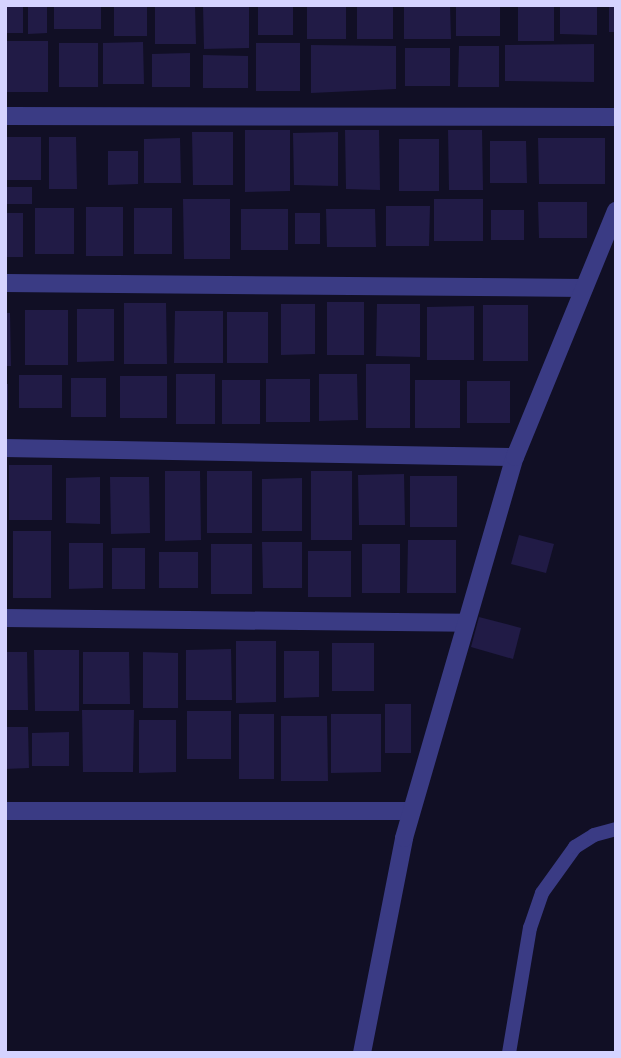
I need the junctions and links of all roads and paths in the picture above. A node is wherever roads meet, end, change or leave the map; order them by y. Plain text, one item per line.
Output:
1 (5, 116) edge
2 (616, 117) edge
3 (616, 211) edge
4 (5, 283) edge
5 (584, 288) junction
6 (5, 448) edge
7 (515, 457) junction
8 (5, 618) edge
9 (466, 623) junction
10 (5, 811) edge
11 (411, 811) junction
12 (616, 829) edge
13 (362, 1053) edge
14 (509, 1053) edge

1 - 2 street
3 - 5 street
4 - 5 street
5 - 7 street
6 - 7 street
7 - 9 street
8 - 9 street
9 - 11 street
10 - 11 street
11 - 13 street
12 - 14 lane

